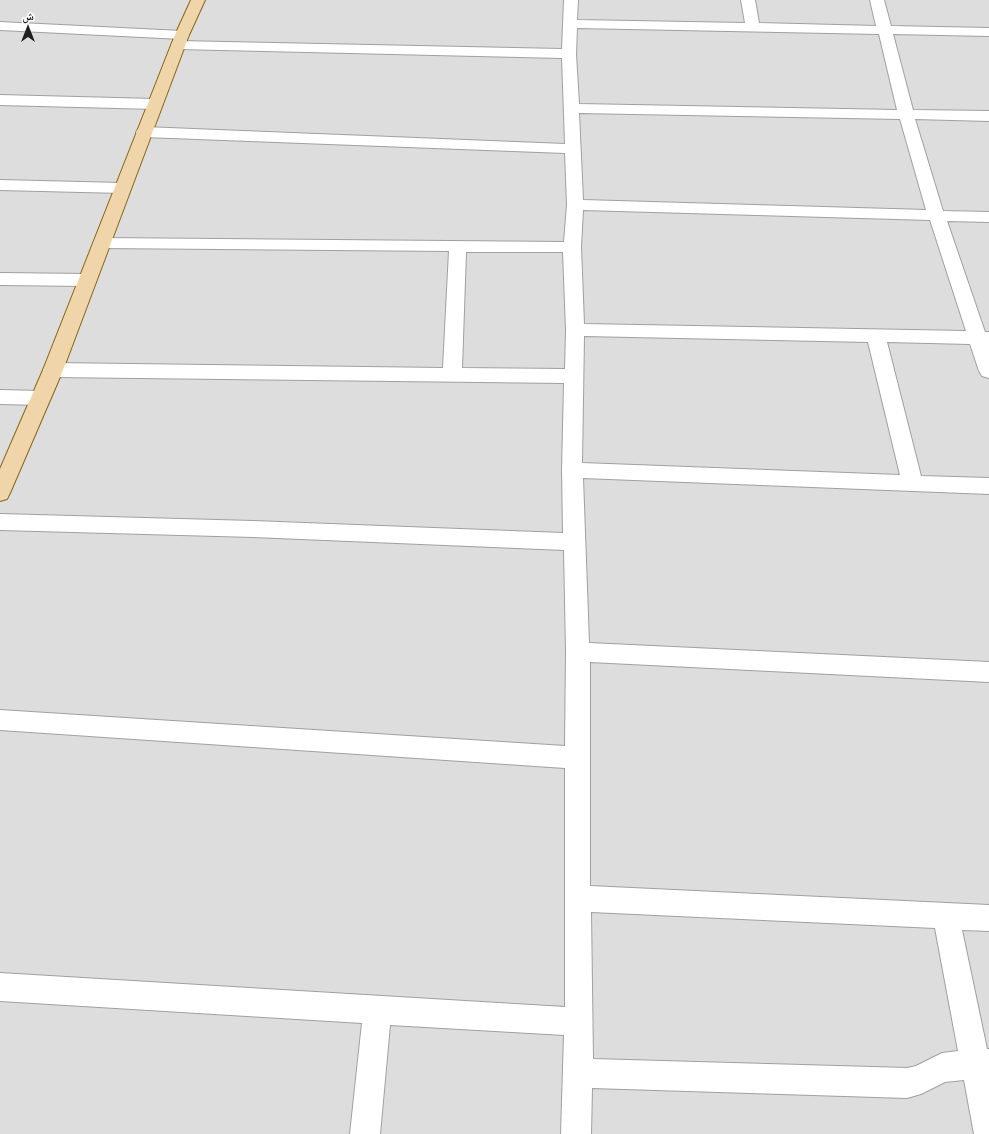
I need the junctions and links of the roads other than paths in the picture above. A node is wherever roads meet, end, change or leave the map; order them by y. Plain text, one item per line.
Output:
1 (198, 0) edge
2 (571, 0) edge
3 (748, 0) edge
4 (877, 0) edge
5 (570, 24) junction
6 (0, 26) edge
7 (753, 27) junction
8 (885, 30) junction
9 (989, 32) edge
10 (180, 40) junction
11 (569, 54) junction
12 (0, 100) edge
13 (155, 104) junction
14 (570, 108) junction
15 (906, 114) junction
16 (989, 116) edge
17 (144, 132) junction
18 (573, 149) junction
19 (0, 185) edge
20 (122, 188) junction
21 (575, 206) junction
22 (937, 217) junction
23 (989, 218) edge
24 (102, 243) junction
25 (458, 246) junction
26 (572, 247) junction
27 (0, 279) edge
28 (86, 280) junction
29 (575, 330) junction
30 (876, 336) junction
31 (984, 338) edge
32 (53, 370) junction
33 (989, 371) edge
34 (452, 375) junction
35 (575, 376) junction
36 (0, 397) edge
37 (40, 398) junction
38 (572, 470) junction
39 (912, 482) junction
40 (989, 486) edge
41 (0, 493) edge
42 (0, 522) edge
43 (574, 542) junction
44 (578, 652) junction
45 (989, 672) edge
46 (0, 720) edge
47 (577, 758) junction
48 (577, 898) junction
49 (946, 916) junction
50 (989, 918) edge
51 (0, 987) edge
52 (377, 1011) junction
53 (579, 1022) junction
54 (982, 1064) edge
55 (577, 1073) junction
56 (989, 1133) edge
57 (365, 1134) edge
58 (576, 1134) edge

1 - 10 main road
2 - 5 street
3 - 7 street
4 - 8 street
5 - 7 street
5 - 11 street
6 - 10 street
7 - 8 street
8 - 9 street
8 - 15 street
10 - 11 street
10 - 13 main road
11 - 14 street
12 - 13 street
13 - 17 main road
14 - 15 street
14 - 18 street
15 - 16 street
15 - 22 street
17 - 18 street
17 - 20 main road
18 - 21 street
19 - 20 street
20 - 24 main road
21 - 22 street
21 - 26 street
22 - 23 street
22 - 31 street
24 - 25 street
24 - 28 main road
25 - 26 street
25 - 34 street
26 - 29 street
27 - 28 street
28 - 32 main road
29 - 30 street
29 - 35 street
30 - 31 street
30 - 39 street
31 - 33 street
32 - 34 street
32 - 37 main road
34 - 35 street
35 - 38 street
36 - 37 street
37 - 41 main road
38 - 39 street
38 - 43 street
39 - 40 street
42 - 43 street
43 - 44 street
44 - 45 street
44 - 47 street
46 - 47 street
47 - 48 street
48 - 49 street
48 - 53 street
49 - 50 street
49 - 54 street
51 - 52 street
52 - 53 street
52 - 57 street
53 - 55 street
54 - 55 street
54 - 56 street
55 - 58 street

